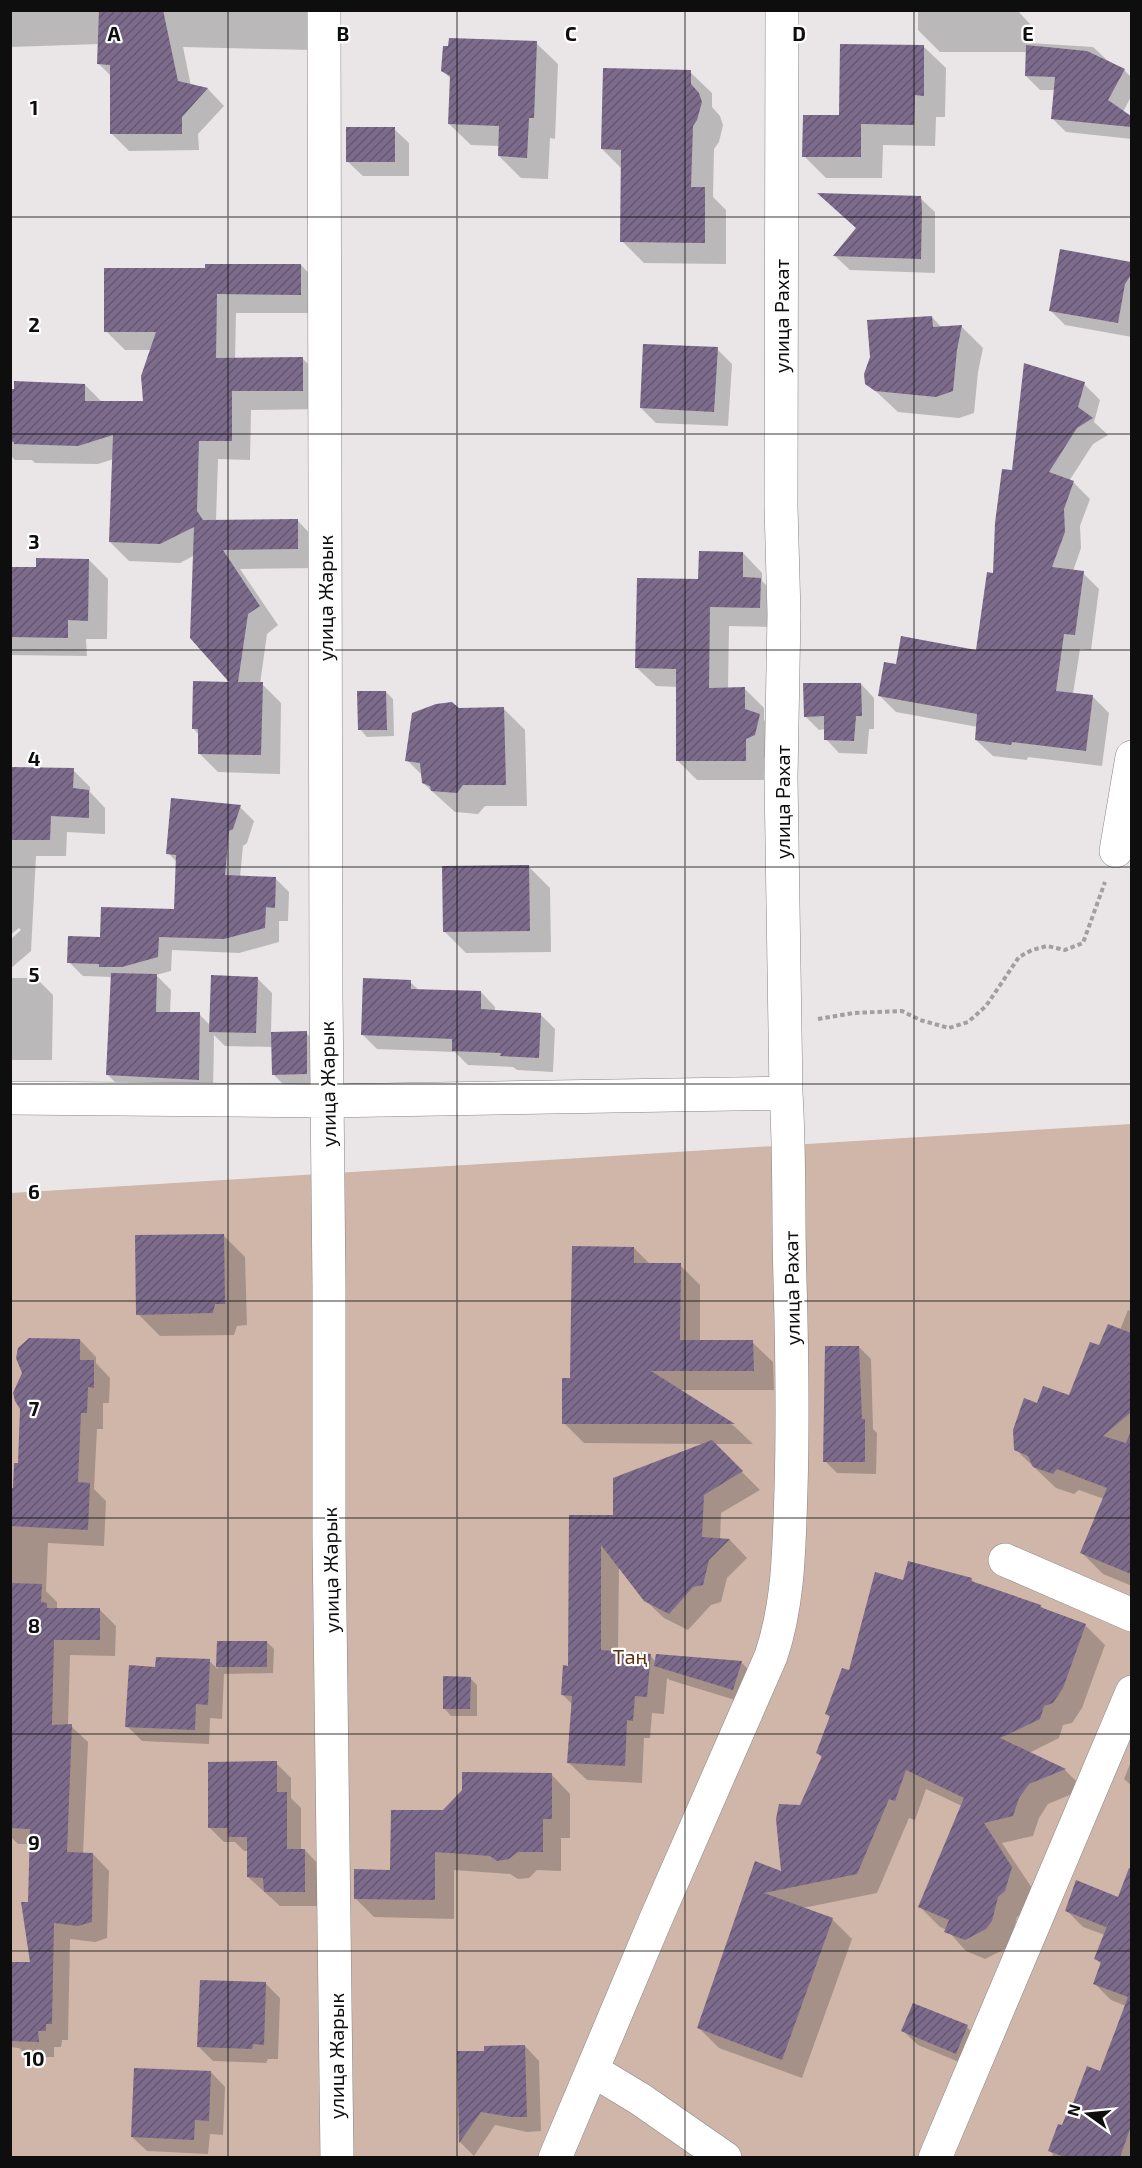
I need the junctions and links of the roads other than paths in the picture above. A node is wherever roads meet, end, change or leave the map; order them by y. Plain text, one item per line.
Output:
1 (324, 10) edge
2 (782, 10) edge
3 (1131, 757) edge
4 (1116, 851) road end
5 (786, 1093) junction
6 (10, 1098) edge
7 (327, 1101) junction
8 (1005, 1560) dead end
9 (1131, 1615) edge
10 (1131, 1692) edge
11 (592, 2070) junction
12 (337, 2157) edge
13 (555, 2157) edge
14 (726, 2157) edge
15 (935, 2157) edge

1 - 7 street, улица Жарык
2 - 5 street, улица Рахат
3 - 4 street
5 - 7 street
5 - 11 street, улица Рахат
6 - 7 street
7 - 12 street, улица Жарык
8 - 9 street
10 - 15 street
11 - 13 street, улица Рахат
11 - 14 street

